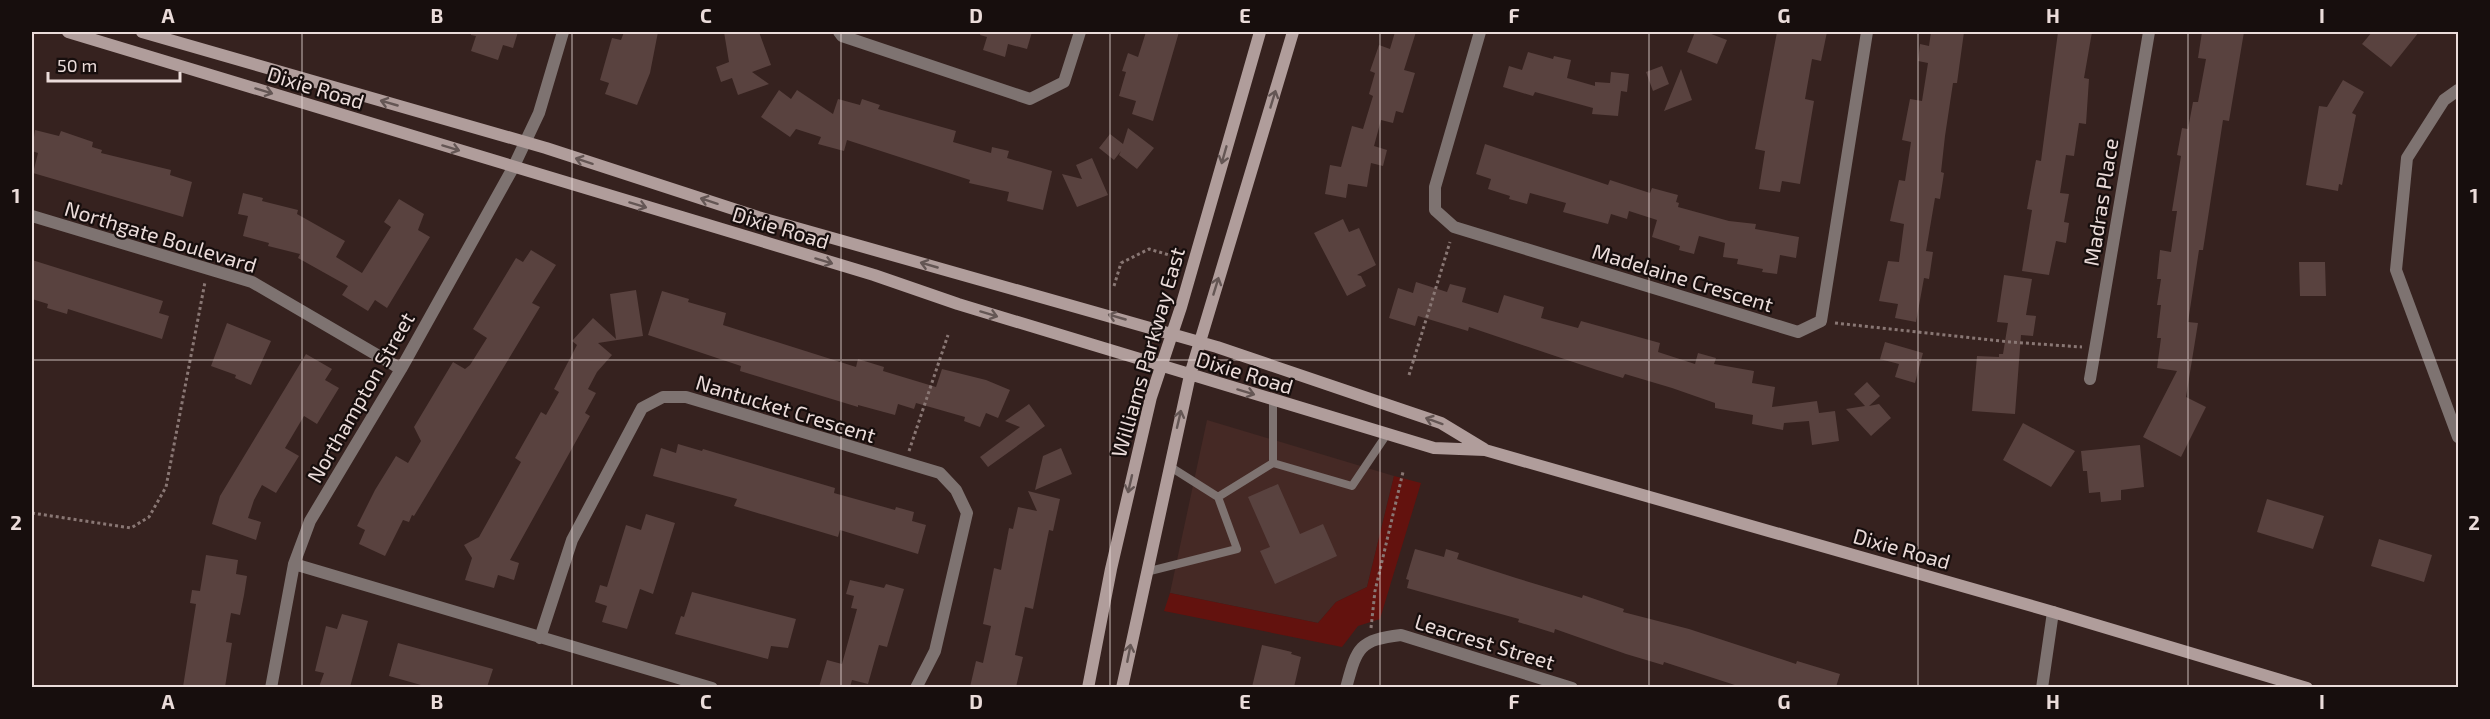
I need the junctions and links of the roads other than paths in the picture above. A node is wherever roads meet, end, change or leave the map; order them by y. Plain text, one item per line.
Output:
1 (68, 32) edge
2 (142, 32) edge
3 (563, 32) edge
4 (838, 32) edge
5 (1080, 32) edge
6 (1260, 32) edge
7 (1293, 32) edge
8 (1480, 32) edge
9 (1867, 32) edge
10 (2149, 32) edge
11 (2458, 90) edge
12 (526, 143) junction
13 (513, 168) junction
14 (32, 216) edge
15 (1173, 334) junction
16 (1200, 342) junction
17 (1161, 366) junction
18 (401, 369) junction
19 (1190, 375) junction
20 (2090, 379) dead end
21 (1273, 401) junction
22 (1387, 434) junction
23 (2458, 437) edge
24 (1485, 450) junction
25 (1273, 463) junction
26 (1169, 466) junction
27 (1218, 497) junction
28 (294, 564) junction
29 (1146, 572) junction
30 (2053, 612) junction
31 (540, 638) junction
32 (271, 687) edge
33 (712, 687) edge
34 (916, 687) edge
35 (1088, 687) edge
36 (1122, 687) edge
37 (1346, 687) edge
38 (1572, 687) edge
39 (2042, 687) edge
40 (2307, 687) edge

1 -> 13 main road, Dixie Road
12 -> 2 main road, Dixie Road
3 - 12 street, Northampton Street
4 - 5 street
6 -> 15 main road, Williams Parkway East
16 -> 7 main road
8 - 9 street, Madelaine Crescent
10 - 20 street, Madras Place
11 - 23 street
12 - 13 street, Northampton Street
15 -> 12 main road, Dixie Road
13 -> 17 main road, Dixie Road
13 - 18 street, Northampton Street
14 - 18 street, Northgate Boulevard
15 - 16 main road, Dixie Road
15 - 17 main road, Williams Parkway East
16 - 19 main road
24 -> 16 main road, Dixie Road
17 - 19 main road, Dixie Road
17 -> 35 main road, Williams Parkway East
18 - 28 street, Northampton Street
19 -> 21 main road, Dixie Road
26 -> 19 main road
21 - 22 main road, Dixie Road
21 - 25 lane
22 - 24 main road, Dixie Road
22 - 25 lane
24 - 30 main road, Dixie Road
25 - 27 lane
26 - 27 lane
26 - 29 main road
27 - 29 lane
28 - 31 street
28 - 32 street, Northampton Street
36 -> 29 main road
30 - 39 street
30 - 40 main road, Dixie Road
31 - 33 street
31 - 34 street, Nantucket Crescent
37 - 38 street, Leacrest Street

